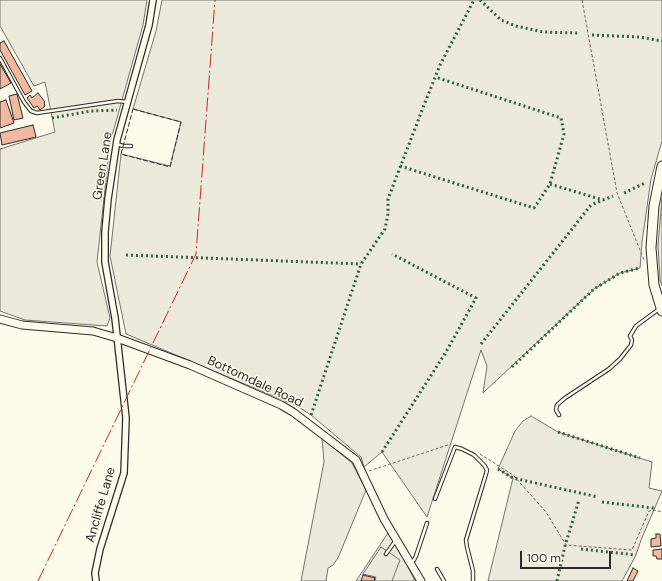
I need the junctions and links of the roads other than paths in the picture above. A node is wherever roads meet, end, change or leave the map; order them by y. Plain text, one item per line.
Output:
1 (154, 0) edge
2 (0, 58) edge
3 (128, 102) junction
4 (116, 144) junction
5 (131, 146) dead end
6 (662, 166) edge
7 (661, 310) edge
8 (0, 319) edge
9 (117, 338) junction
10 (558, 415) dead end
11 (435, 499) dead end
12 (427, 523) dead end
13 (396, 539) junction
14 (386, 554) dead end
15 (410, 563) junction
16 (437, 569) dead end
17 (96, 581) edge
18 (421, 581) edge
19 (444, 581) edge
20 (473, 581) edge

1 - 3 street, Green Lane
2 - 3 lane
3 - 4 street, Green Lane
4 - 5 lane
4 - 9 street, Green Lane
6 - 7 main road
7 - 10 lane
8 - 9 street, Bottomdale Road
9 - 13 street, Bottomdale Road
9 - 17 street, Ancliffe Lane
11 - 20 lane
12 - 15 lane
13 - 14 lane
13 - 15 street, Bottomdale Road
15 - 18 street, Bottomdale Road
16 - 19 lane

